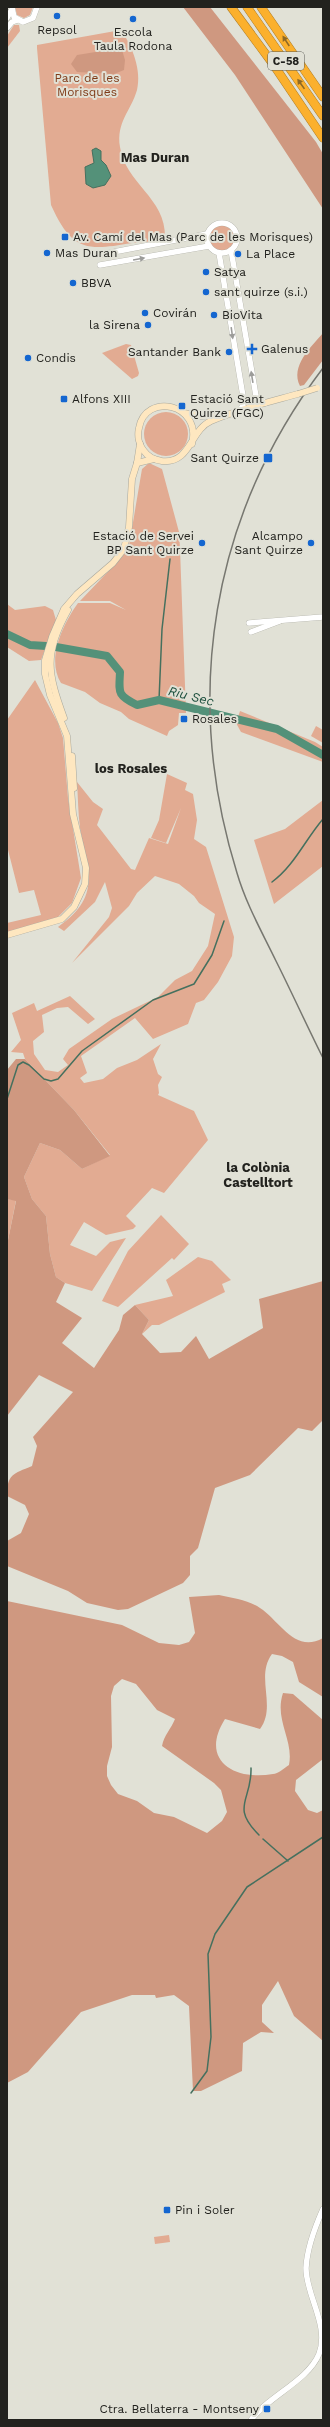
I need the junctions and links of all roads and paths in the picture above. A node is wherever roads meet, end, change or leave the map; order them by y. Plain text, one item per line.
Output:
1 (37, 7) edge
2 (231, 7) edge
3 (247, 7) edge
4 (261, 7) edge
5 (264, 7) edge
6 (11, 9) edge
7 (7, 18) edge
8 (18, 20) junction
9 (276, 26) junction
10 (7, 28) edge
11 (323, 97) edge
12 (323, 116) edge
13 (323, 138) edge
14 (207, 234) junction
15 (209, 246) junction
16 (230, 250) junction
17 (219, 254) junction
18 (98, 255) dead end
19 (100, 265) dead end
20 (320, 387) edge
21 (266, 404) junction
22 (240, 411) junction
23 (184, 413) junction
24 (228, 414) junction
25 (140, 444) junction
26 (192, 444) junction
27 (154, 459) junction
28 (137, 464) junction
29 (86, 587) junction
30 (323, 617) edge
31 (296, 619) junction
32 (249, 623) dead end
33 (251, 632) dead end
34 (76, 822) junction
35 (7, 935) edge
36 (323, 2209) edge
37 (323, 2334) edge
38 (251, 2420) edge

1 - 8 street
2 - 13 highway, C-58
12 -> 3 highway, C-58
4 - 9 highway
5 - 9 highway
6 - 7 street
6 - 8 street
8 - 10 street
11 -> 9 highway
14 - 15 street
14 - 16 street
14 - 18 street
15 - 17 street
19 -> 15 street
16 - 17 street
21 -> 16 street
17 -> 22 street
20 - 21 main road, bridge
21 - 22 main road
22 - 24 main road
23 - 24 main road
23 - 25 main road
23 - 26 main road
24 - 26 main road
25 - 27 main road
25 - 28 main road
26 - 27 main road
27 - 28 main road
28 - 29 main road
29 - 34 main road
29 - 34 main road
30 - 31 street
31 - 32 street
31 - 33 street
34 - 35 main road
36 - 37 street
37 - 38 street

